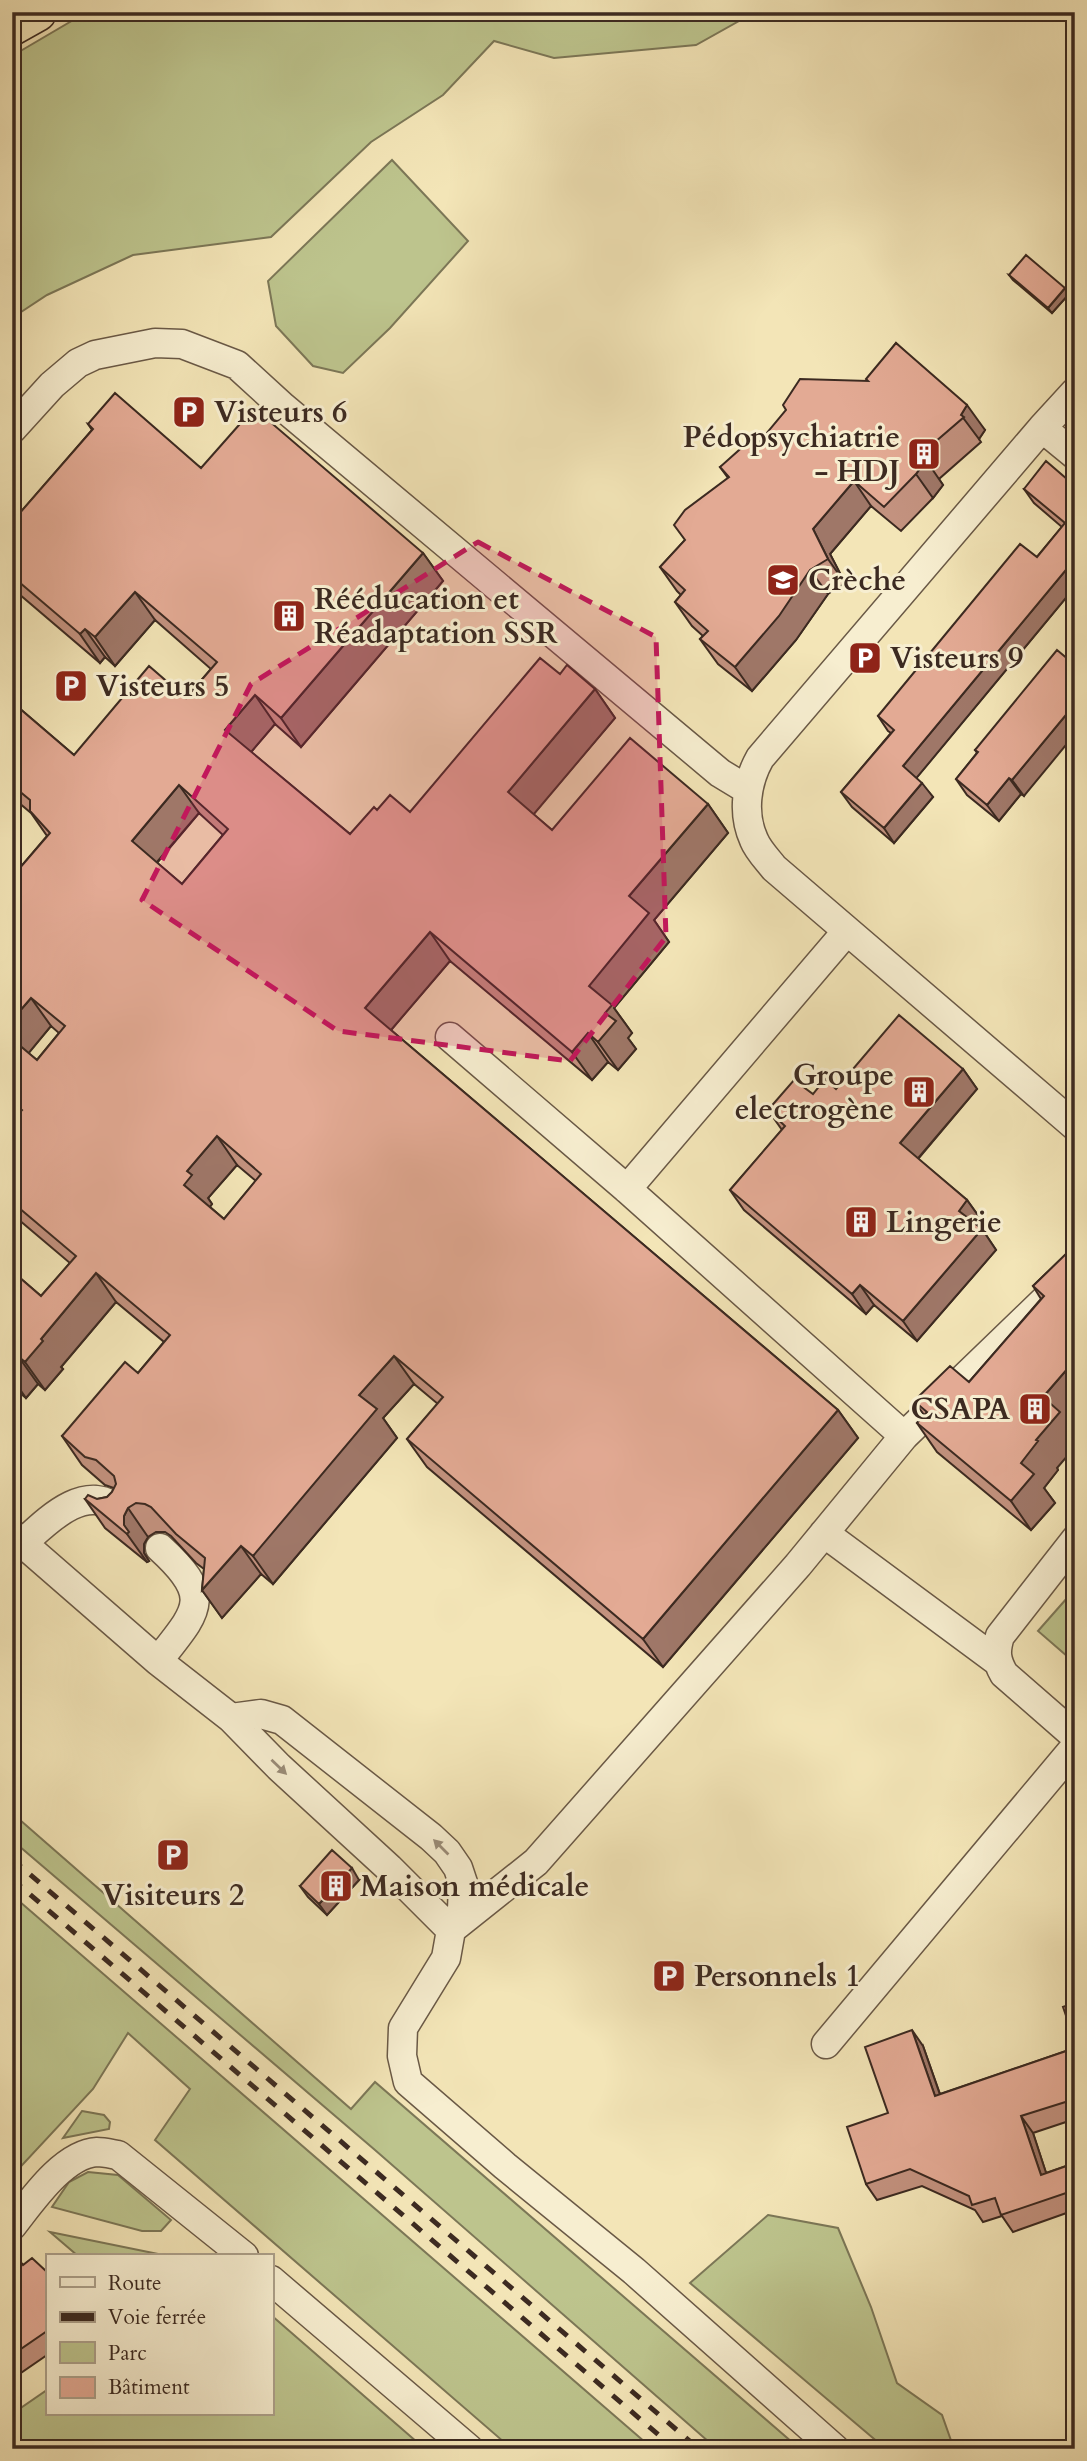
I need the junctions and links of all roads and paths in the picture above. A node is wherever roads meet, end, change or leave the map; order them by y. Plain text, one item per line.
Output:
1 (37, 12) edge
2 (12, 26) edge
3 (1075, 392) edge
4 (1042, 428) junction
5 (12, 429) edge
6 (1075, 455) edge
7 (748, 790) junction
8 (847, 931) junction
9 (450, 1037) dead end
10 (1075, 1126) edge
11 (627, 1189) junction
12 (1075, 1271) edge
13 (904, 1436) junction
14 (118, 1511) edge
15 (824, 1533) junction
16 (17, 1539) edge
17 (1075, 1540) edge
18 (160, 1548) edge
19 (158, 1661) junction
20 (997, 1661) junction
21 (231, 1718) junction
22 (1075, 1736) edge
23 (1075, 1747) edge
24 (451, 1930) junction
25 (826, 2045) dead end
26 (12, 2226) edge
27 (242, 2254) edge
28 (273, 2282) edge
29 (469, 2449) edge
30 (835, 2449) edge

1 - 2 highway
3 - 4 street
4 - 6 street
4 - 7 street
5 - 7 street
7 - 8 street
8 - 10 street
8 - 11 street
9 - 11 street
11 - 13 street
12 - 13 street
13 - 15 street
14 - 16 street
15 - 20 street
15 - 24 street
16 - 19 street
17 - 20 street
18 - 19 street
19 - 21 street
20 - 22 street
21 -> 24 street
24 -> 21 street
23 - 25 street
24 - 30 street
26 - 27 street
28 - 29 street

